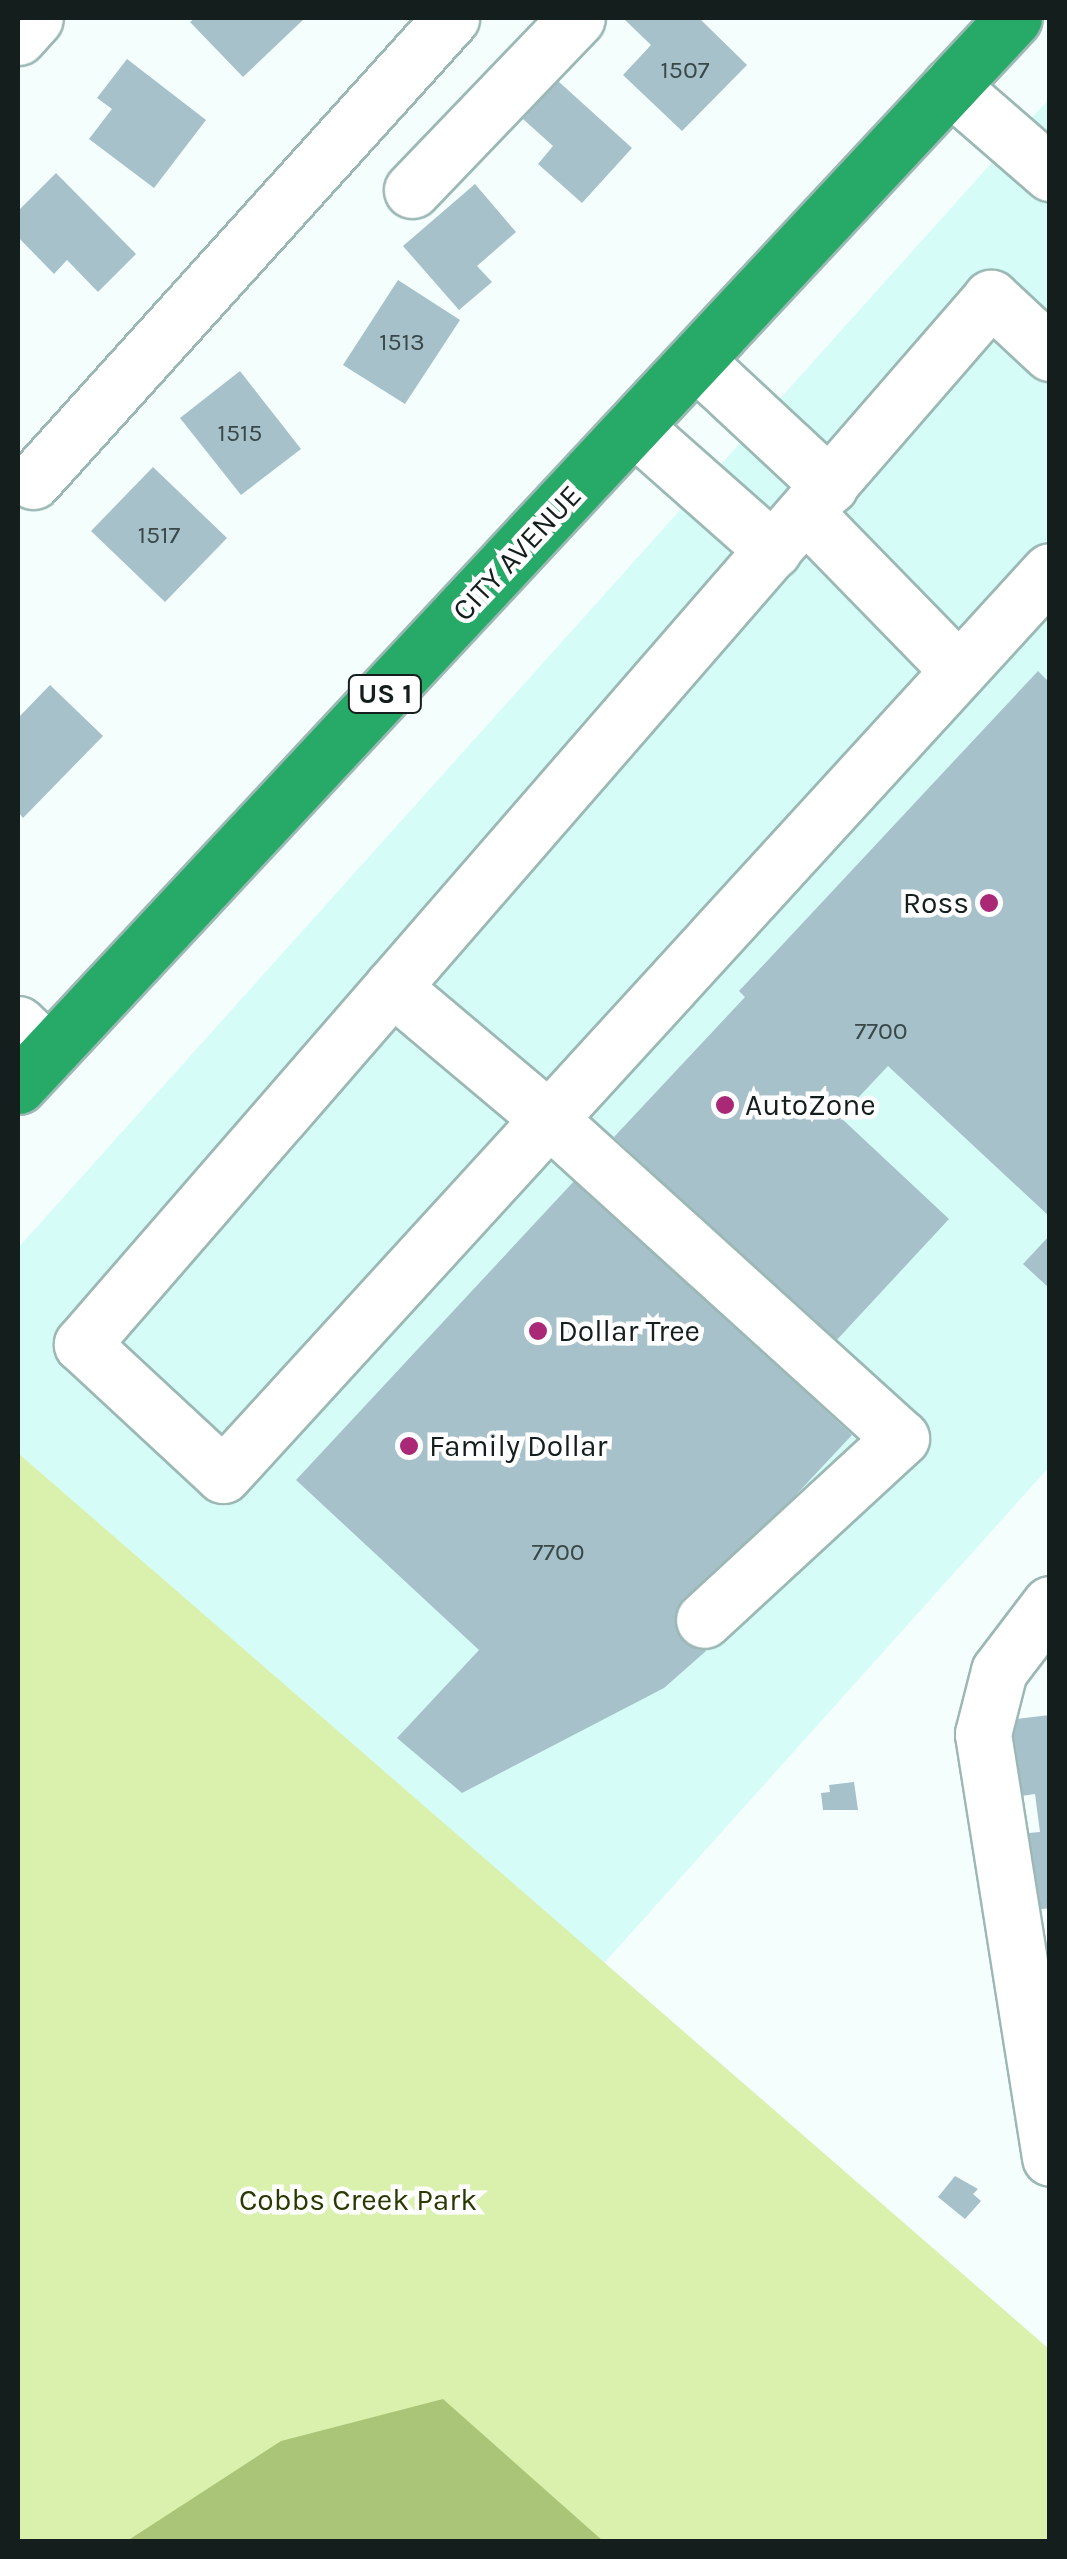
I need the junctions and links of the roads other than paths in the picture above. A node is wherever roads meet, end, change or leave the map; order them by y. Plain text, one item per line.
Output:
1 (36, 18) edge
2 (451, 18) edge
3 (577, 18) edge
4 (1014, 18) edge
5 (18, 37) edge
6 (950, 86) junction
7 (1050, 173) edge
8 (412, 190) dead end
9 (1050, 352) edge
10 (696, 360) junction
11 (634, 427) junction
12 (32, 481) dead end
13 (803, 517) junction
14 (1050, 571) edge
15 (958, 670) junction
16 (392, 987) junction
17 (28, 1054) edge
18 (548, 1119) junction
19 (1050, 1604) edge
20 (704, 1620) dead end
21 (1050, 2158) edge

1 - 5 street
2 - 12 street
3 - 8 street
4 - 6 highway, CITY AVENUE / US 1
6 - 7 street
6 - 10 highway, CITY AVENUE / US 1
9 - 13 street
10 - 11 highway, CITY AVENUE / US 1
10 - 13 street
11 - 13 street
11 - 17 highway, CITY AVENUE / US 1
13 - 15 street
13 - 16 street
14 - 15 street
15 - 18 street
16 - 18 street
16 - 18 street
18 - 20 street
19 - 21 street

